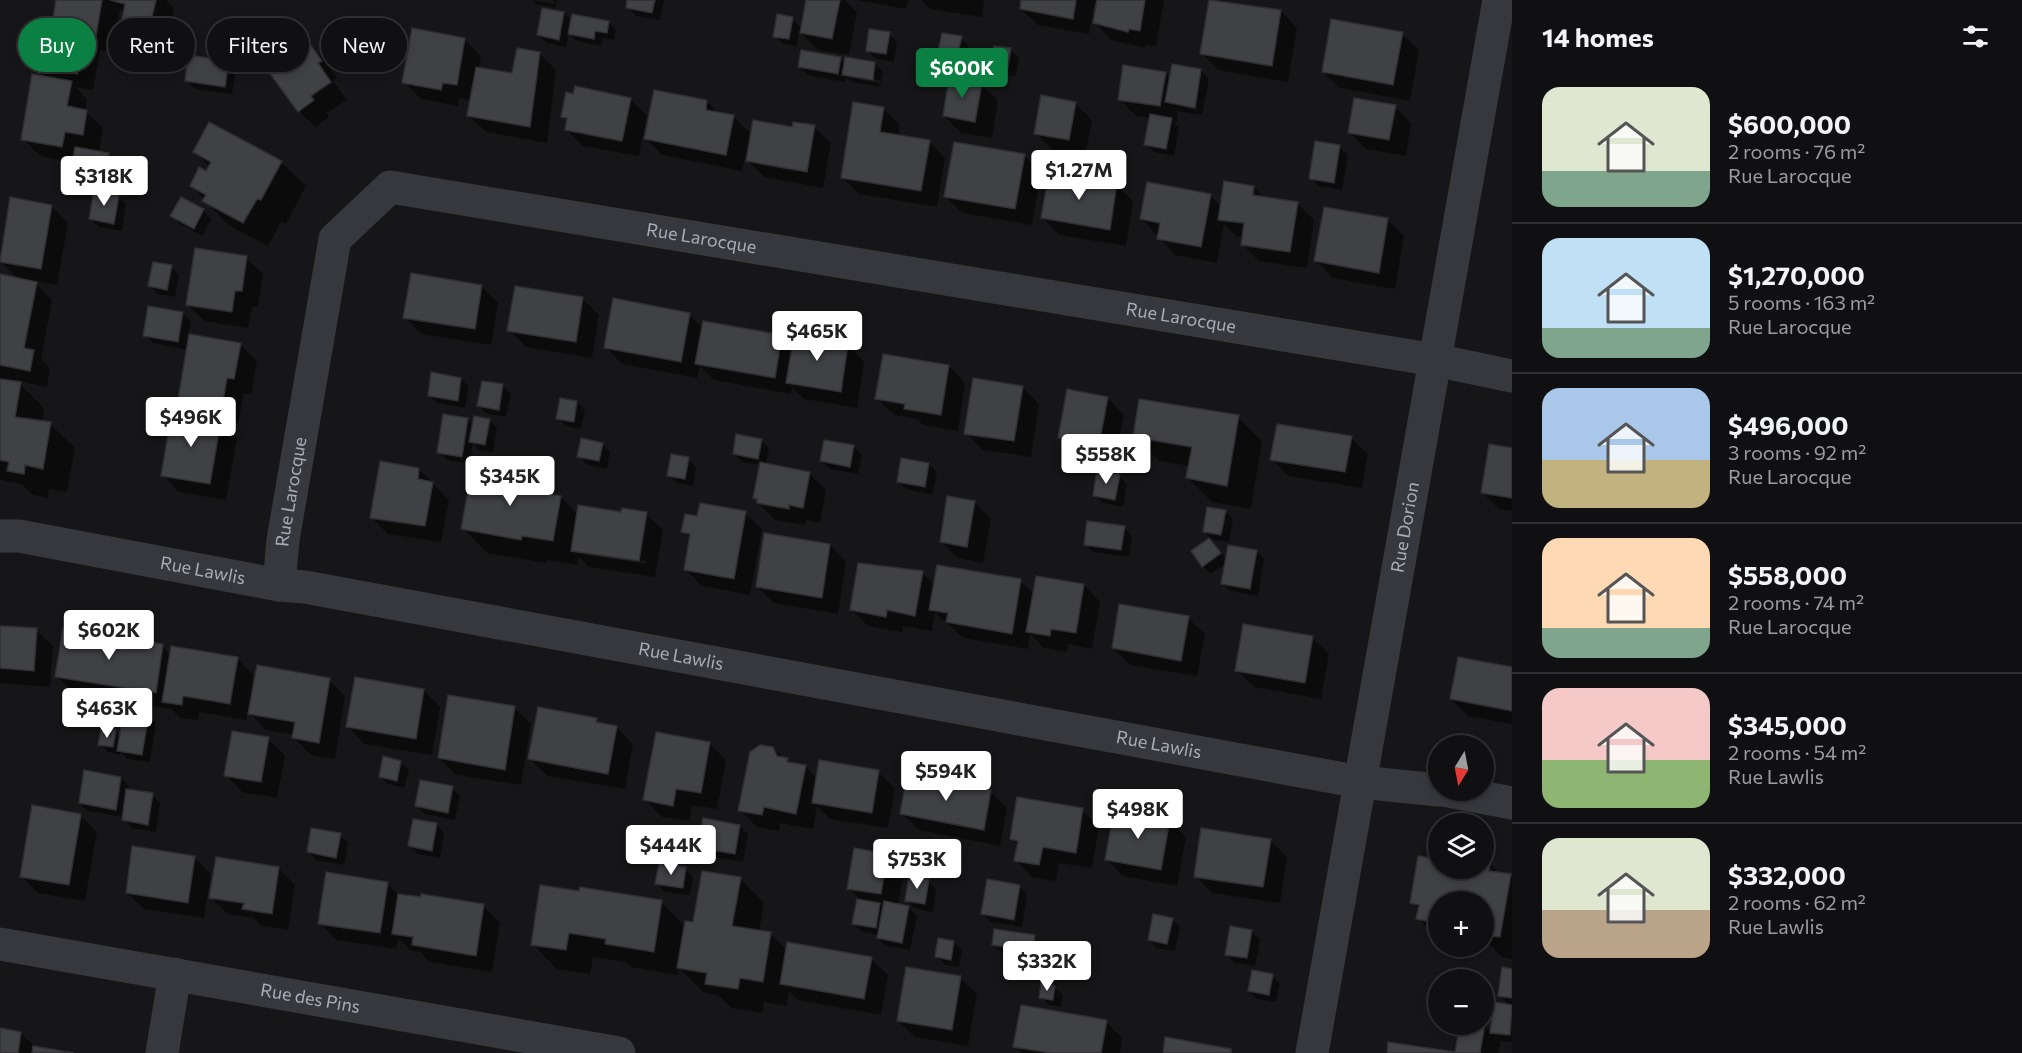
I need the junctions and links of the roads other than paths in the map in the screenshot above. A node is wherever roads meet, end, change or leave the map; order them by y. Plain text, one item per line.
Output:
1 (1499, 0) edge
2 (1435, 360) junction
3 (1512, 376) edge
4 (0, 536) edge
5 (279, 585) junction
6 (1360, 782) junction
7 (1428, 789) edge
8 (1494, 800) edge
9 (1512, 803) edge
10 (0, 944) edge
11 (175, 974) junction
12 (162, 1053) edge
13 (619, 1053) edge
14 (1312, 1053) edge

1 - 2 street, Rue Dorion
2 - 3 street
2 - 5 street, Rue Larocque
2 - 6 street, Rue Dorion
4 - 5 street, Rue Lawlis
5 - 6 street, Rue Lawlis
6 - 7 street, Rue Lawlis
6 - 14 street, Rue Dorion
8 - 9 street
10 - 11 street, Rue des Pins
11 - 12 street
11 - 13 street, Rue des Pins

